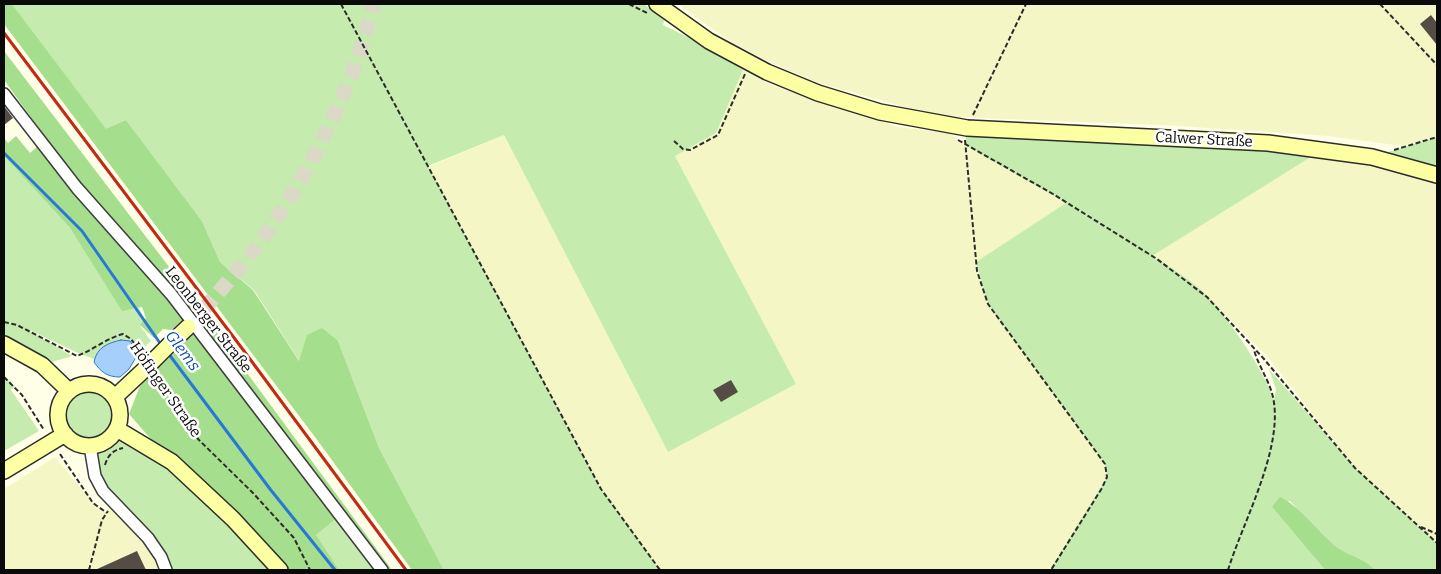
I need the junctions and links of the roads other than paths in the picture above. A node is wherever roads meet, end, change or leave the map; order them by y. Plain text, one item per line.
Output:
1 (657, 4) edge
2 (4, 94) edge
3 (1437, 174) edge
4 (188, 327) tunnel mouth
5 (4, 344) edge
6 (69, 391) junction
7 (115, 397) junction
8 (117, 429) junction
9 (65, 434) junction
10 (90, 446) junction
11 (4, 471) edge
12 (166, 570) edge
13 (280, 570) edge
14 (382, 570) edge

1 - 3 main road, Calwer Straße
2 - 14 street, Leonberger Straße
4 - 7 main road, bridge
5 - 6 main road
6 - 7 main road
6 - 9 main road
7 - 8 main road
8 - 10 main road
8 - 13 main road
9 - 10 main road
9 - 11 main road
10 - 12 street

